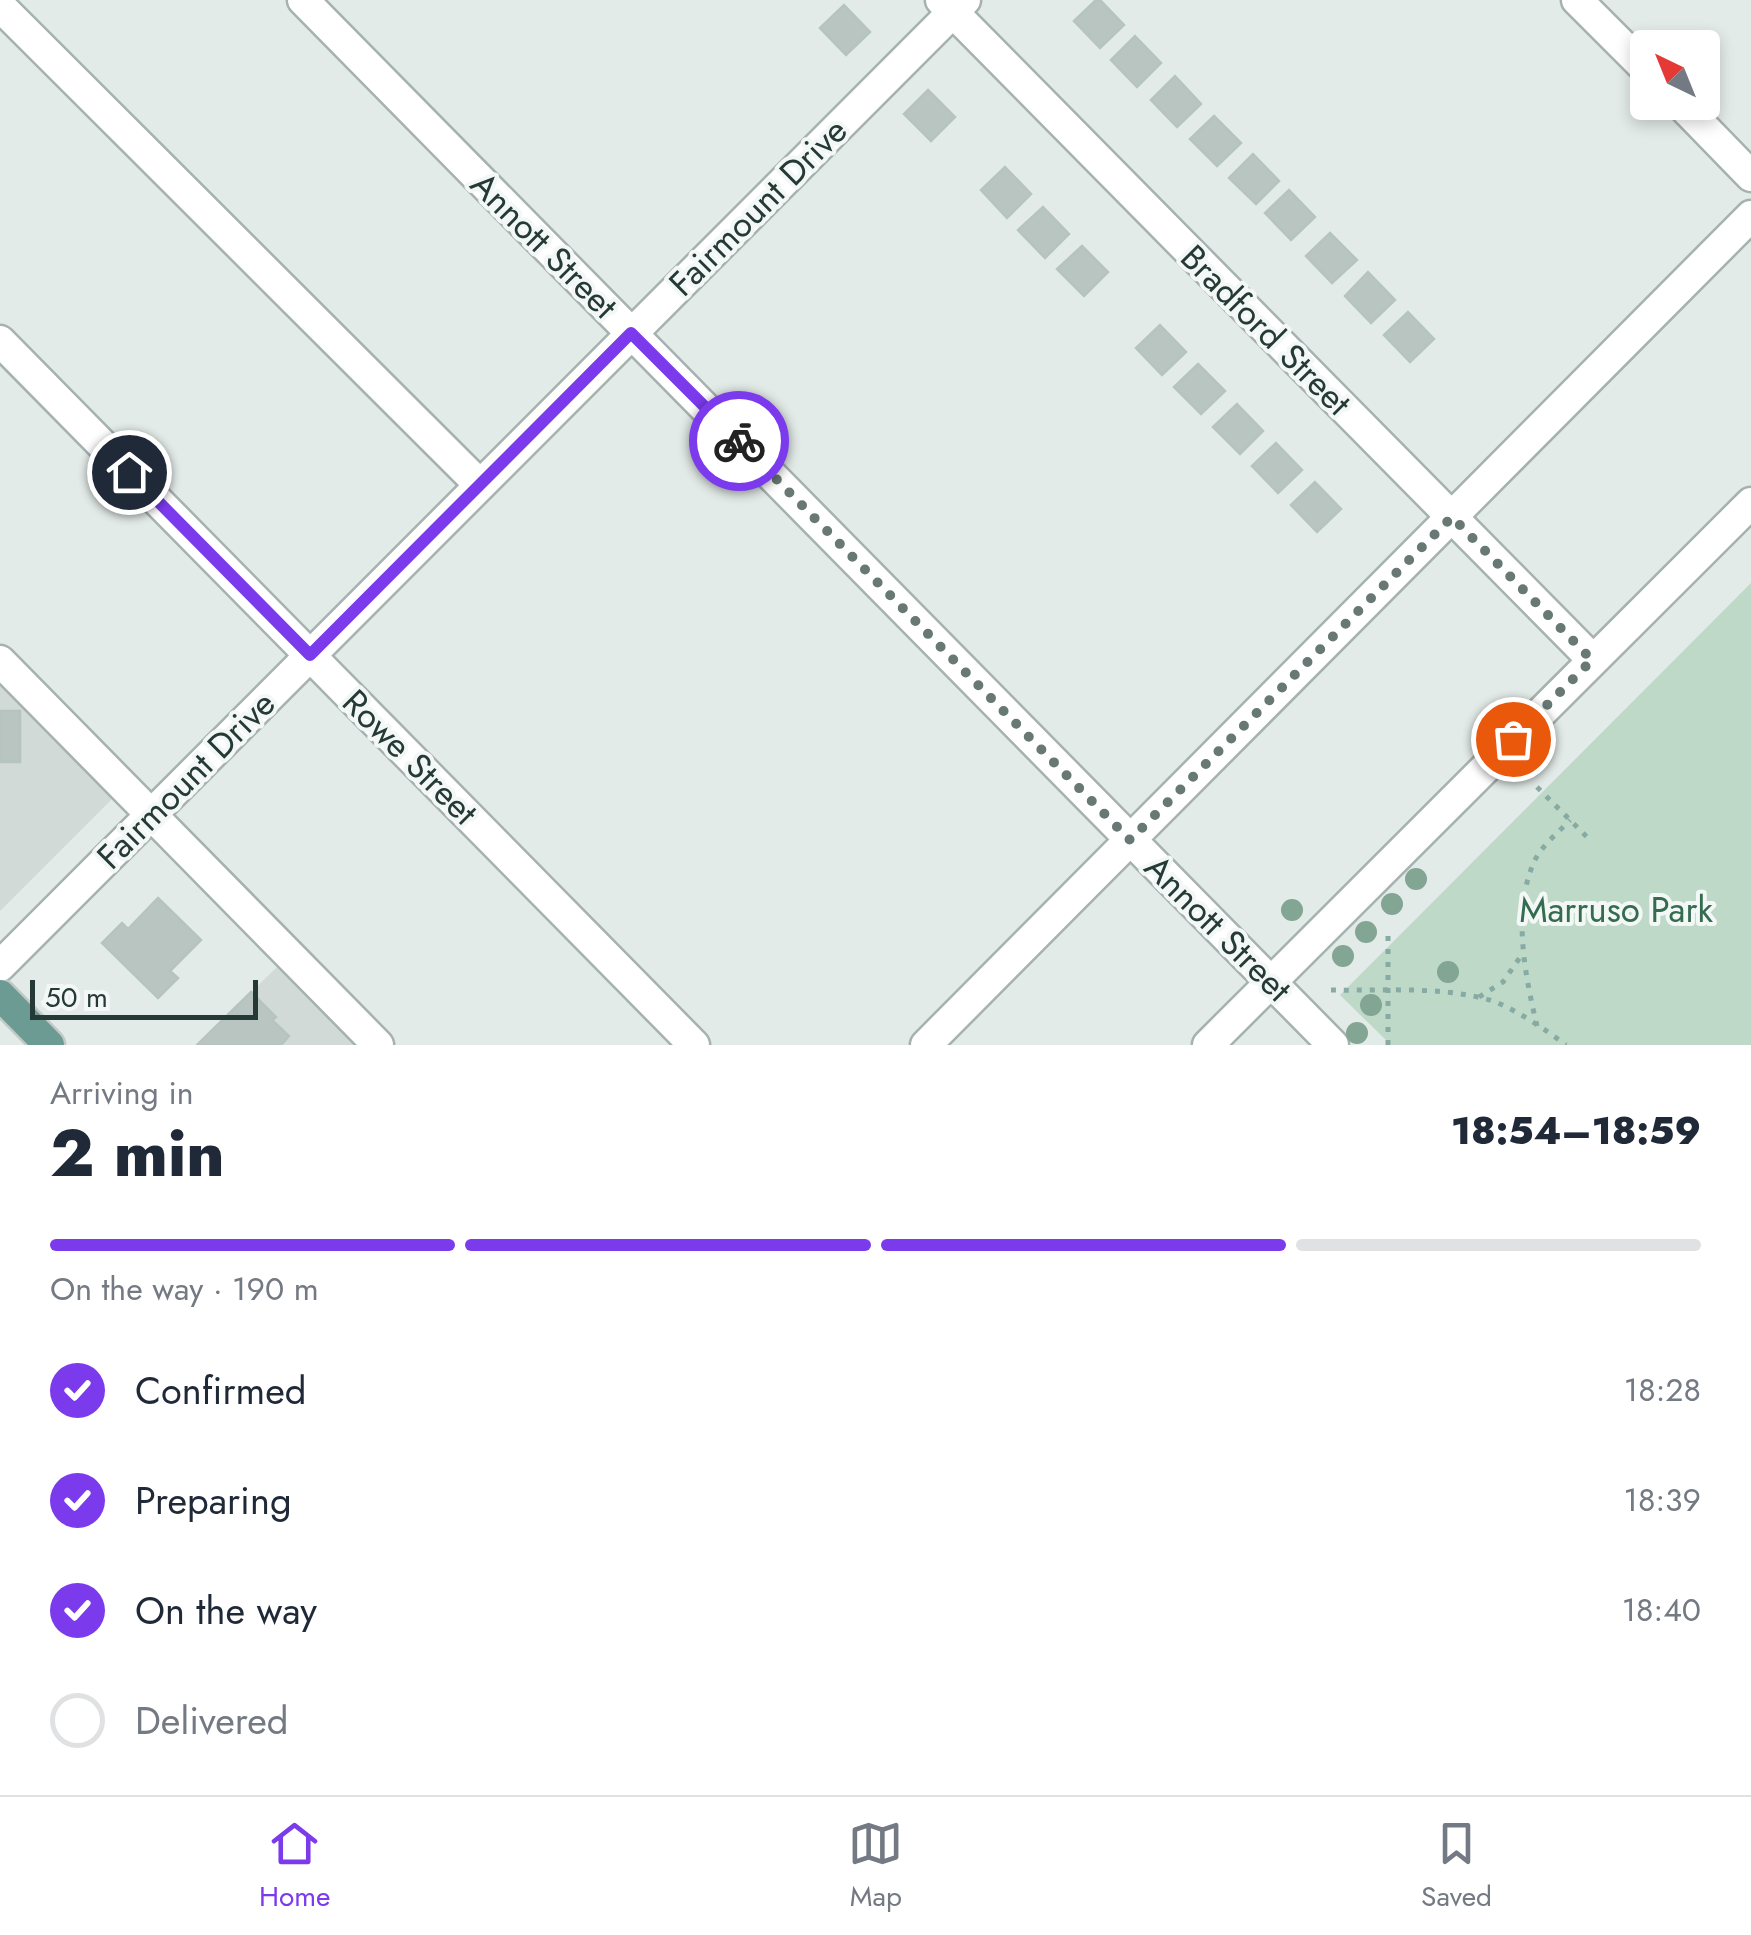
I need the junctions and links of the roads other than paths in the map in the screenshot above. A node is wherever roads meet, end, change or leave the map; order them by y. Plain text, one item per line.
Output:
1 (303, 0) edge
2 (1577, 0) edge
3 (953, 4) edge
4 (0, 6) edge
5 (1630, 53) edge
6 (1696, 120) edge
7 (1751, 176) edge
8 (1751, 216) edge
9 (631, 333) junction
10 (0, 341) edge
11 (480, 485) junction
12 (1751, 502) edge
13 (1452, 517) junction
14 (310, 655) junction
15 (1592, 660) junction
16 (0, 661) edge
17 (151, 815) junction
18 (1130, 840) junction
19 (0, 966) edge
20 (1271, 982) junction
21 (0, 996) edge
22 (49, 1045) edge
23 (378, 1045) edge
24 (694, 1045) edge
25 (926, 1045) edge
26 (1208, 1045) edge
27 (1333, 1045) edge

1 - 9 street, Annott Street
2 - 5 street
3 - 9 street, Fairmount Drive
3 - 13 street, Bradford Street
4 - 11 street
6 - 7 street
8 - 13 street
9 - 11 street, Fairmount Drive
9 - 18 street, Annott Street
10 - 14 street, Rowe Street
11 - 14 street, Fairmount Drive
12 - 15 street
13 - 15 street, Bradford Street
13 - 18 street
14 - 17 street, Fairmount Drive
14 - 24 street, Rowe Street
15 - 20 street
16 - 17 street
17 - 19 street, Fairmount Drive
17 - 23 street
18 - 20 street, Annott Street
18 - 25 street
20 - 26 street
20 - 27 street, Annott Street
21 - 22 main road

